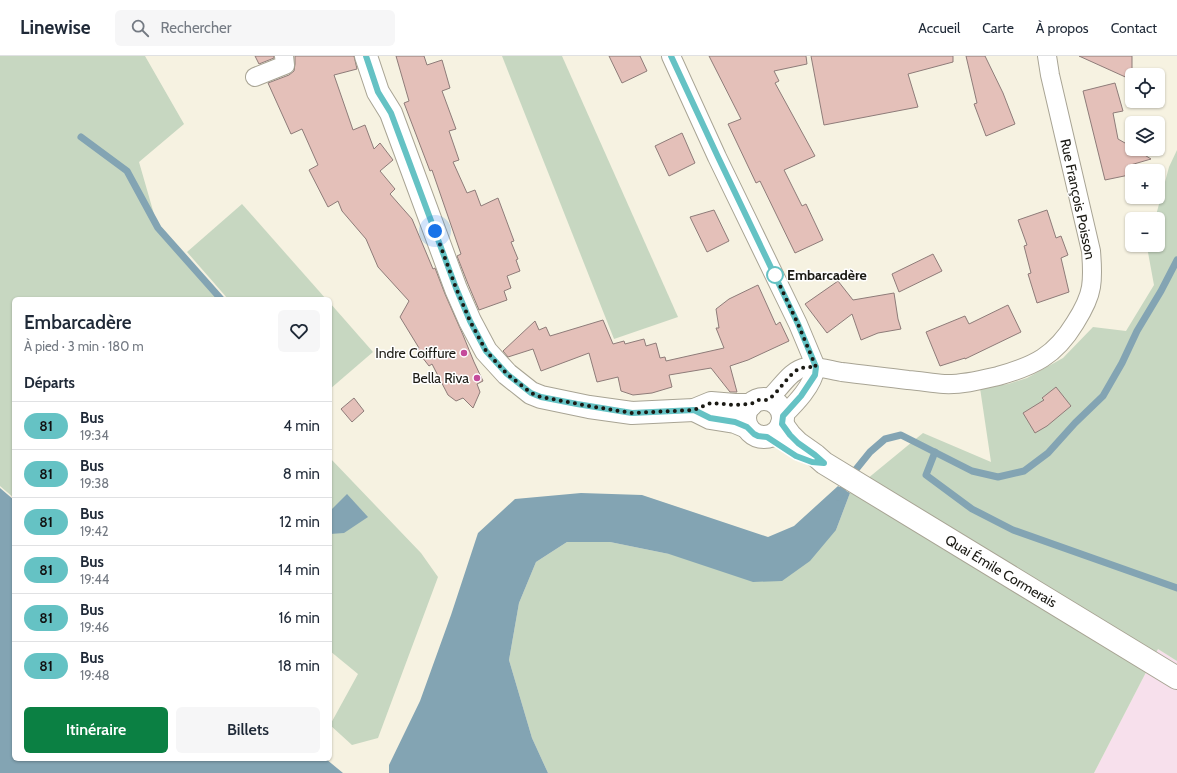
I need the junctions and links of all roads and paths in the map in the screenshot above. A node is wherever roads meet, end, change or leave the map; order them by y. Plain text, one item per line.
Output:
1 (284, 56) edge
2 (366, 56) edge
3 (670, 56) edge
4 (1047, 56) edge
5 (255, 77) dead end
6 (816, 367) junction
7 (759, 402) junction
8 (694, 410) junction
9 (777, 426) junction
10 (747, 427) junction
11 (1177, 678) edge

1 - 5 street
2 - 8 street
3 - 6 street
4 - 6 street, Rue François Poisson
6 - 7 street, Rue François Poisson
6 - 9 street
7 - 8 street
7 - 9 street
7 - 10 street
8 - 10 street
9 - 10 street
9 - 11 street, Quai Émile Cormerais

